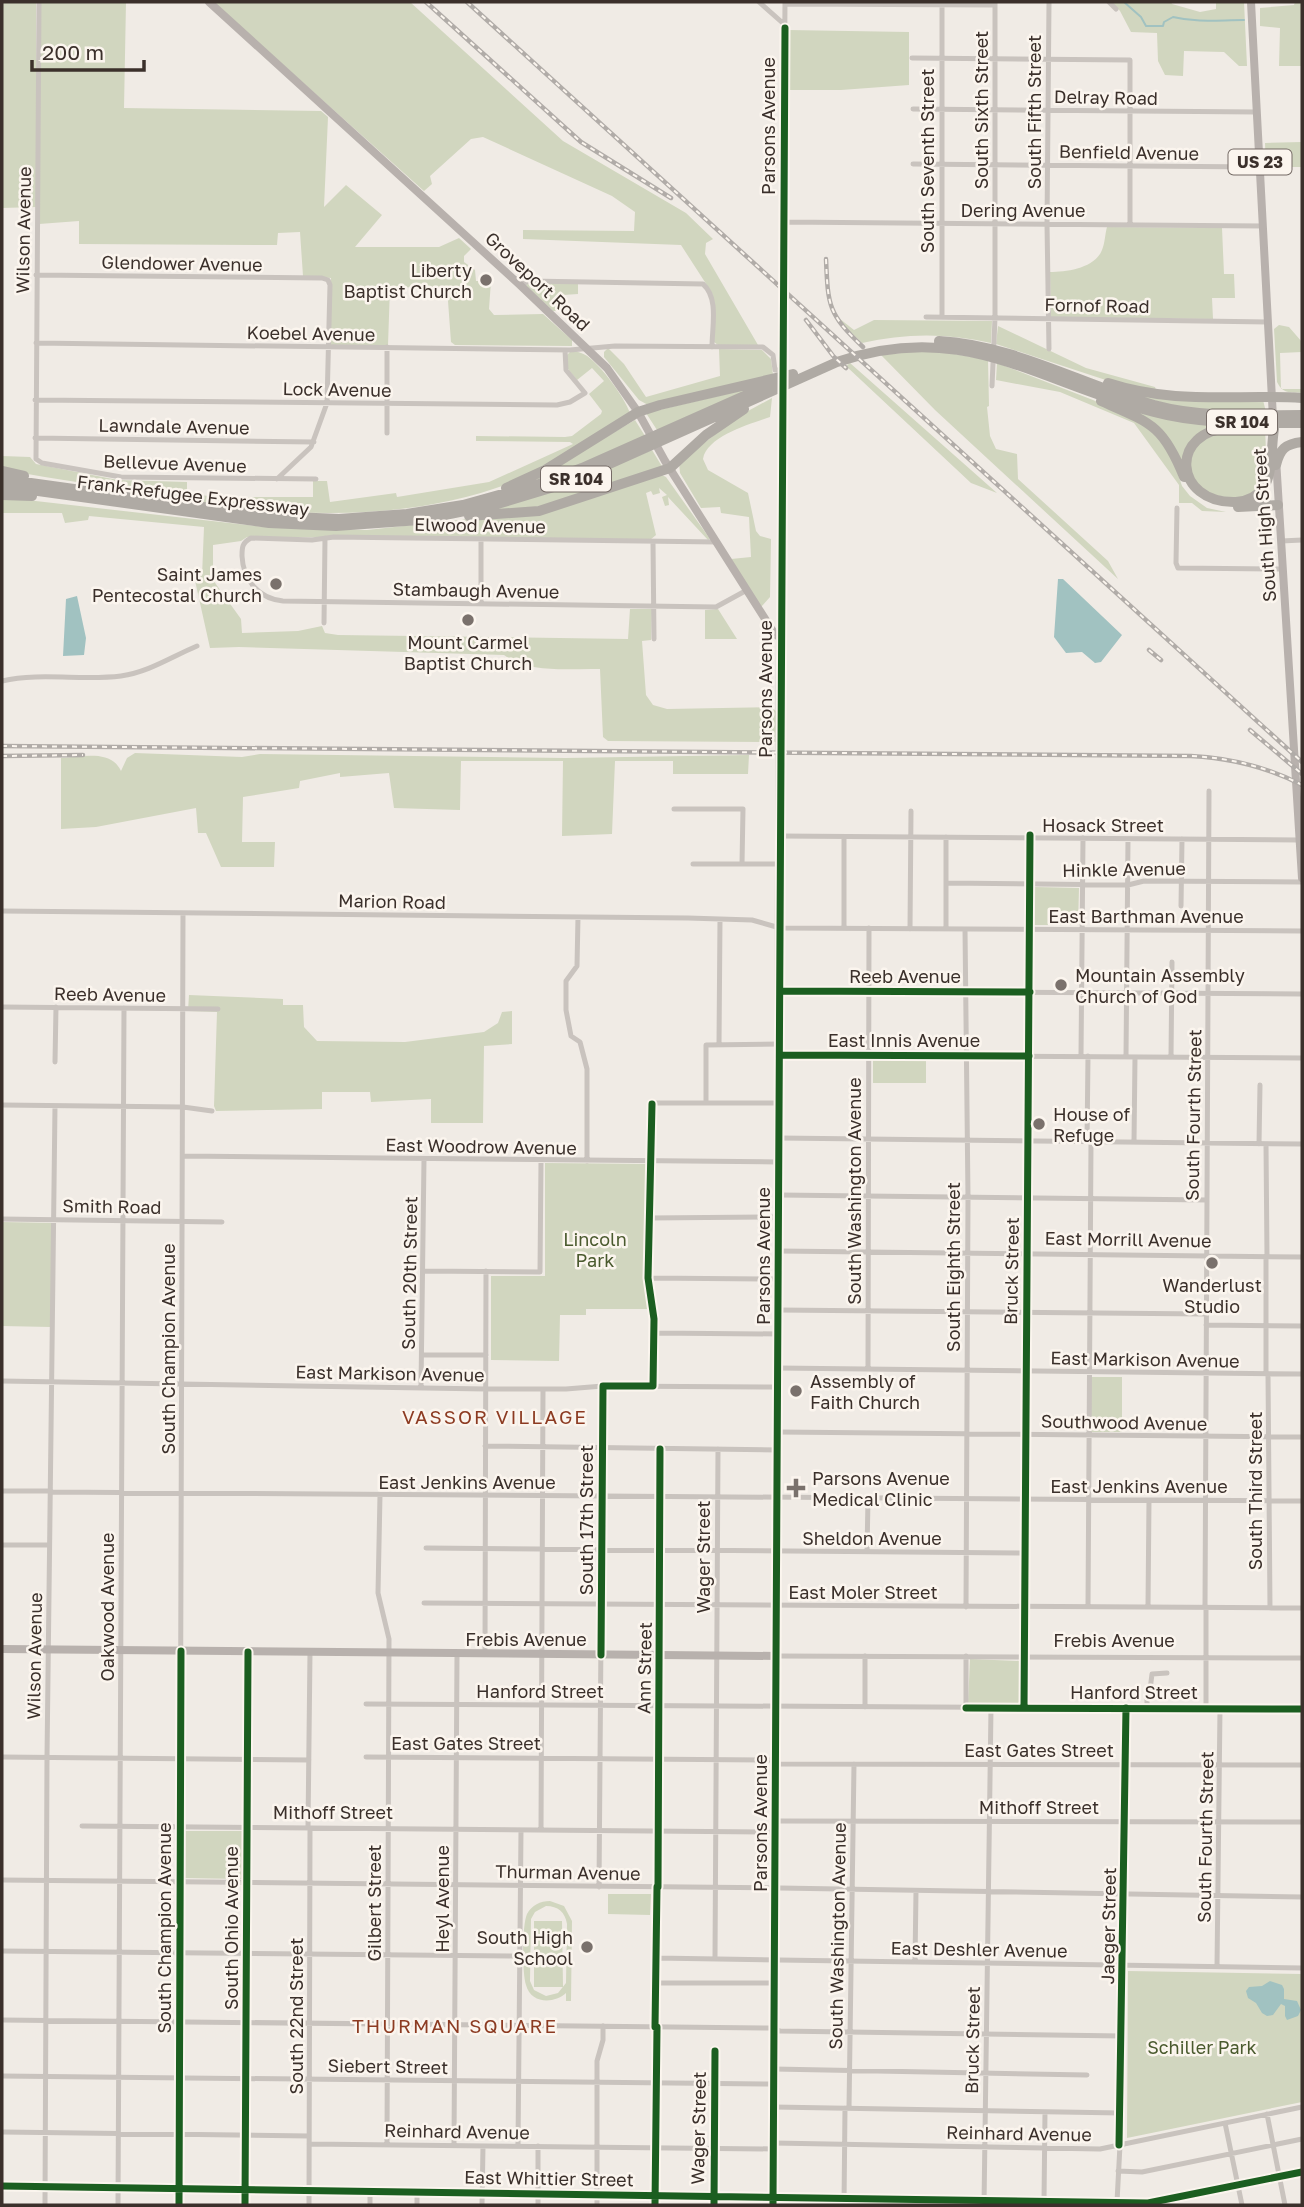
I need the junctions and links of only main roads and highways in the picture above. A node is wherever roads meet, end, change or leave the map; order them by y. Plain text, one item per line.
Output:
1 (209, 2) edge
2 (1251, 2) edge
3 (891, 345) junction
4 (1004, 356) junction
5 (1040, 365) junction
6 (1077, 386) junction
7 (757, 393) junction
8 (1302, 398) edge
9 (1272, 401) junction
10 (1302, 415) edge
11 (641, 417) junction
12 (1302, 424) edge
13 (1274, 429) joint
14 (1273, 442) junction
15 (1302, 442) edge
16 (668, 465) junction
17 (1276, 465) junction
18 (2, 471) edge
19 (2, 479) edge
20 (2, 486) edge
21 (51, 486) junction
22 (2, 495) edge
23 (81, 498) junction
24 (1278, 505) junction
25 (456, 506) junction
26 (444, 516) junction
27 (780, 638) joint
28 (1302, 880) edge
29 (2, 1649) edge
30 (777, 1656) junction
31 (773, 2201) edge

1 - 11 main road, Groveport Road
2 - 9 main road, South High Street / US 23
3 - 4 highway, Frank-Refugee Expressway / SR 104
3 - 7 highway, Frank-Refugee Expressway / SR 104
3 - 7 highway, Frank-Refugee Expressway / SR 104
4 - 5 highway, Frank-Refugee Expressway / SR 104
4 - 6 highway, Frank-Refugee Expressway / SR 104
5 - 9 highway
5 - 10 highway, Frank-Refugee Expressway / SR 104
6 - 12 highway, Frank-Refugee Expressway / SR 104
6 - 24 highway
7 - 11 highway
7 - 16 highway
7 - 25 highway, Frank-Refugee Expressway / SR 104
7 - 26 highway, Frank-Refugee Expressway / SR 104
8 - 9 highway
9 - 13 main road, South High Street / US 23
11 - 16 main road, Groveport Road
11 - 25 highway
12 - 14 highway
13 - 14 highway
14 - 17 main road, South High Street
15 - 17 highway
16 - 26 highway
16 - 27 main road, Groveport Road
17 - 24 main road, South High Street
18 - 21 highway
19 - 21 highway, Frank-Refugee Expressway / SR 104
20 - 23 highway, Frank-Refugee Expressway / SR 104
21 - 25 highway, Frank-Refugee Expressway / SR 104
22 - 23 highway
23 - 26 highway, Frank-Refugee Expressway / SR 104
24 - 28 main road, South High Street
27 - 30 main road, Parsons Avenue
29 - 30 main road, Frebis Avenue
30 - 31 main road, Parsons Avenue

